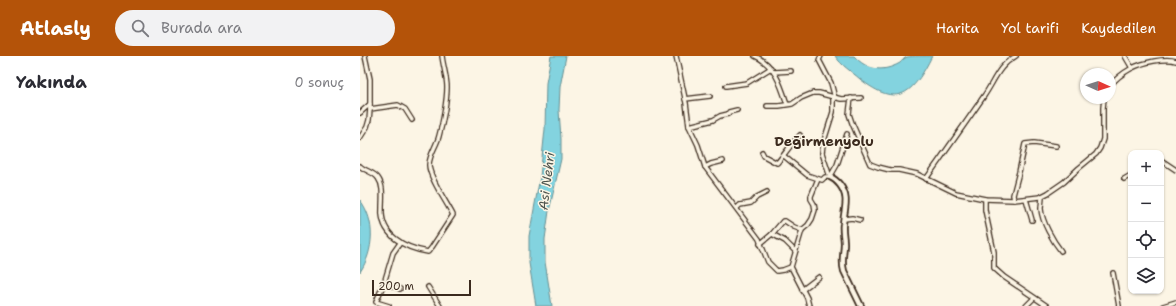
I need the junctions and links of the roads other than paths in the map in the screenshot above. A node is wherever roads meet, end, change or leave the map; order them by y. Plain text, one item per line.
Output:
1 (365, 56) edge
2 (442, 56) edge
3 (676, 56) edge
4 (755, 56) edge
5 (821, 56) edge
6 (1016, 56) edge
7 (1125, 56) edge
8 (1176, 61) edge
9 (771, 68) junction
10 (1132, 68) junction
11 (791, 71) dead end
12 (774, 72) junction
13 (1116, 79) edge
14 (726, 86) dead end
15 (710, 96) dead end
16 (834, 98) junction
17 (851, 98) junction
18 (861, 98) dead end
19 (685, 99) junction
20 (370, 104) junction
21 (788, 104) junction
22 (1103, 104) edge
23 (767, 106) dead end
24 (370, 109) junction
25 (737, 110) dead end
26 (360, 113) edge
27 (412, 120) dead end
28 (689, 126) junction
29 (800, 134) dead end
30 (847, 134) dead end
31 (360, 138) edge
32 (1056, 146) dead end
33 (762, 152) dead end
34 (784, 156) junction
35 (723, 161) dead end
36 (1164, 162) edge
37 (360, 166) edge
38 (705, 167) junction
39 (1176, 170) edge
40 (830, 177) junction
41 (1128, 177) edge
42 (818, 179) junction
43 (926, 179) junction
44 (1124, 179) dead end
45 (767, 192) dead end
46 (1042, 196) junction
47 (985, 199) junction
48 (1026, 199) junction
49 (1014, 200) junction
50 (737, 208) junction
51 (844, 220) junction
52 (860, 220) dead end
53 (1032, 220) dead end
54 (802, 230) junction
55 (772, 234) junction
56 (400, 243) junction
57 (760, 244) junction
58 (1061, 251) dead end
59 (795, 252) junction
60 (791, 267) junction
61 (1112, 273) dead end
62 (819, 277) dead end
63 (384, 283) junction
64 (428, 287) dead end
65 (400, 289) dead end
66 (802, 290) junction
67 (1034, 298) junction
68 (1176, 302) edge
69 (389, 306) edge
70 (440, 306) edge
71 (809, 306) edge
72 (861, 306) edge
73 (1026, 306) edge
74 (1047, 306) edge
75 (1119, 306) edge
76 (1163, 306) edge

1 - 20 street
2 - 56 street
3 - 19 street
4 - 9 street
5 - 16 street
6 - 43 street
7 - 10 street
8 - 10 street
9 - 12 street
9 - 14 street
10 - 13 street
11 - 12 street
12 - 21 street
15 - 19 street
16 - 17 street
16 - 21 street
16 - 40 street
17 - 18 street
17 - 43 street
19 - 28 street
20 - 24 street
20 - 26 street
21 - 23 street
22 - 46 street
24 - 27 street
24 - 31 street
25 - 28 street
28 - 38 street
29 - 34 street
30 - 40 street
32 - 49 street
33 - 34 street
34 - 42 street
35 - 38 street
36 - 39 street
37 - 56 street
38 - 50 street
40 - 42 street
40 - 51 street
41 - 44 street
42 - 54 street
43 - 47 street
45 - 50 street
46 - 48 street
46 - 58 street
47 - 49 street
47 - 67 street
48 - 49 street
48 - 53 street
50 - 57 street
51 - 52 street
51 - 72 street
54 - 55 street
54 - 59 street
55 - 57 street
55 - 59 street
56 - 63 street
57 - 60 street
59 - 60 street
60 - 66 street
61 - 75 street
62 - 66 street
63 - 65 street
63 - 69 street
64 - 70 street
66 - 71 street
67 - 73 street
67 - 74 street
68 - 76 street

